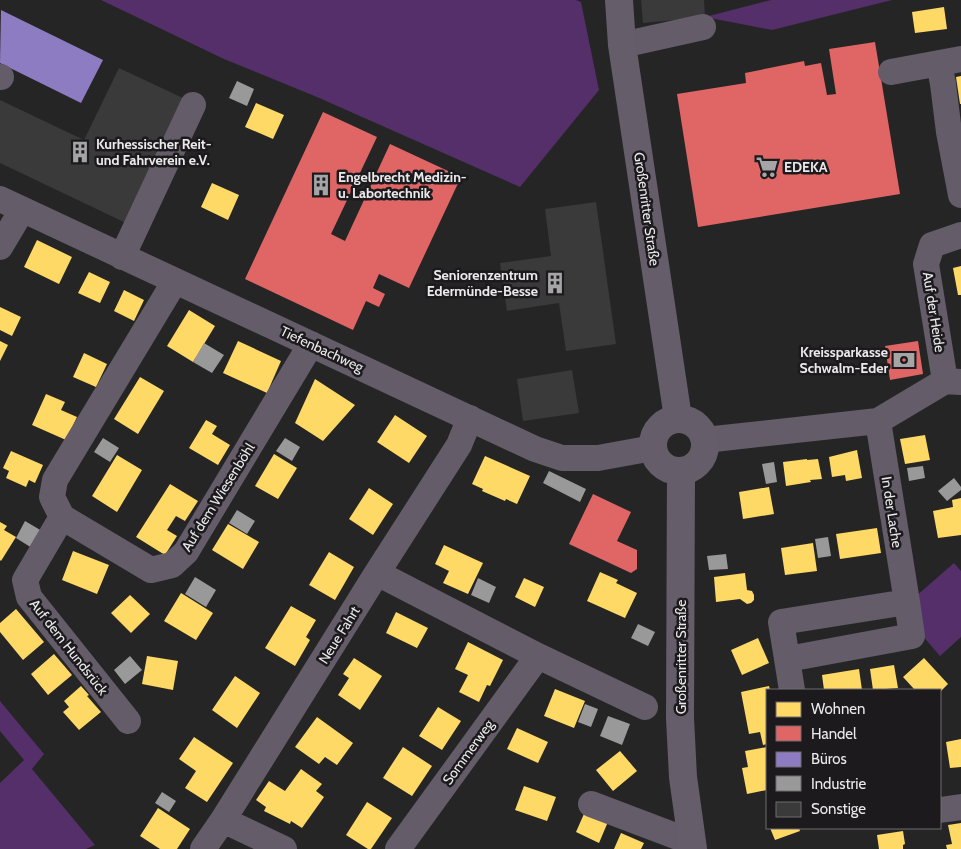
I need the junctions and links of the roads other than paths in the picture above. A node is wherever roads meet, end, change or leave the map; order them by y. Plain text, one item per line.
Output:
1 (619, 0) edge
2 (702, 27) dead end
3 (622, 46) junction
4 (950, 61) edge
5 (891, 72) dead end
6 (193, 106) dead end
7 (961, 195) edge
8 (11, 204) edge
9 (961, 235) edge
10 (0, 247) edge
11 (122, 256) junction
12 (175, 281) junction
13 (311, 344) junction
14 (953, 382) edge
15 (470, 418) junction
16 (678, 418) junction
17 (878, 421) junction
18 (705, 440) junction
19 (653, 448) junction
20 (681, 471) junction
21 (62, 517) junction
22 (377, 574) junction
23 (906, 602) junction
24 (538, 656) junction
25 (788, 659) junction
26 (792, 689) edge
27 (645, 707) dead end
28 (128, 721) dead end
29 (591, 804) dead end
30 (961, 807) edge
31 (941, 810) edge
32 (223, 820) junction
33 (692, 845) edge
34 (203, 849) edge
35 (284, 849) edge
36 (398, 849) edge

1 - 3 main road, Großenritter Straße
2 - 3 street
3 - 16 main road, Großenritter Straße
4 - 5 street
4 - 7 street
6 - 11 street
8 - 10 street
8 - 11 street, Tiefenbachweg
9 - 14 street, Auf der Heide
11 - 12 street, Tiefenbachweg
12 - 13 street, Tiefenbachweg
12 - 21 street
13 - 15 street, Tiefenbachweg
13 - 21 street, Auf dem Wiesenböhl
14 - 17 street
15 - 19 street, Tiefenbachweg
15 - 22 street, Neue Fahrt
16 - 18 main road
16 - 19 main road
17 - 18 street
17 - 23 street, In der Lache
18 - 20 main road
19 - 20 main road
20 - 33 main road, Großenritter Straße
21 - 28 street, Auf dem Hundsrück
22 - 24 street
22 - 32 street, Neue Fahrt
23 - 25 street, In der Lache
23 - 25 street
24 - 27 street
24 - 36 street, Sommerweg
25 - 26 street
29 - 33 street, Großenritter Straße
30 - 31 street
32 - 34 street, Neue Fahrt
32 - 35 street

